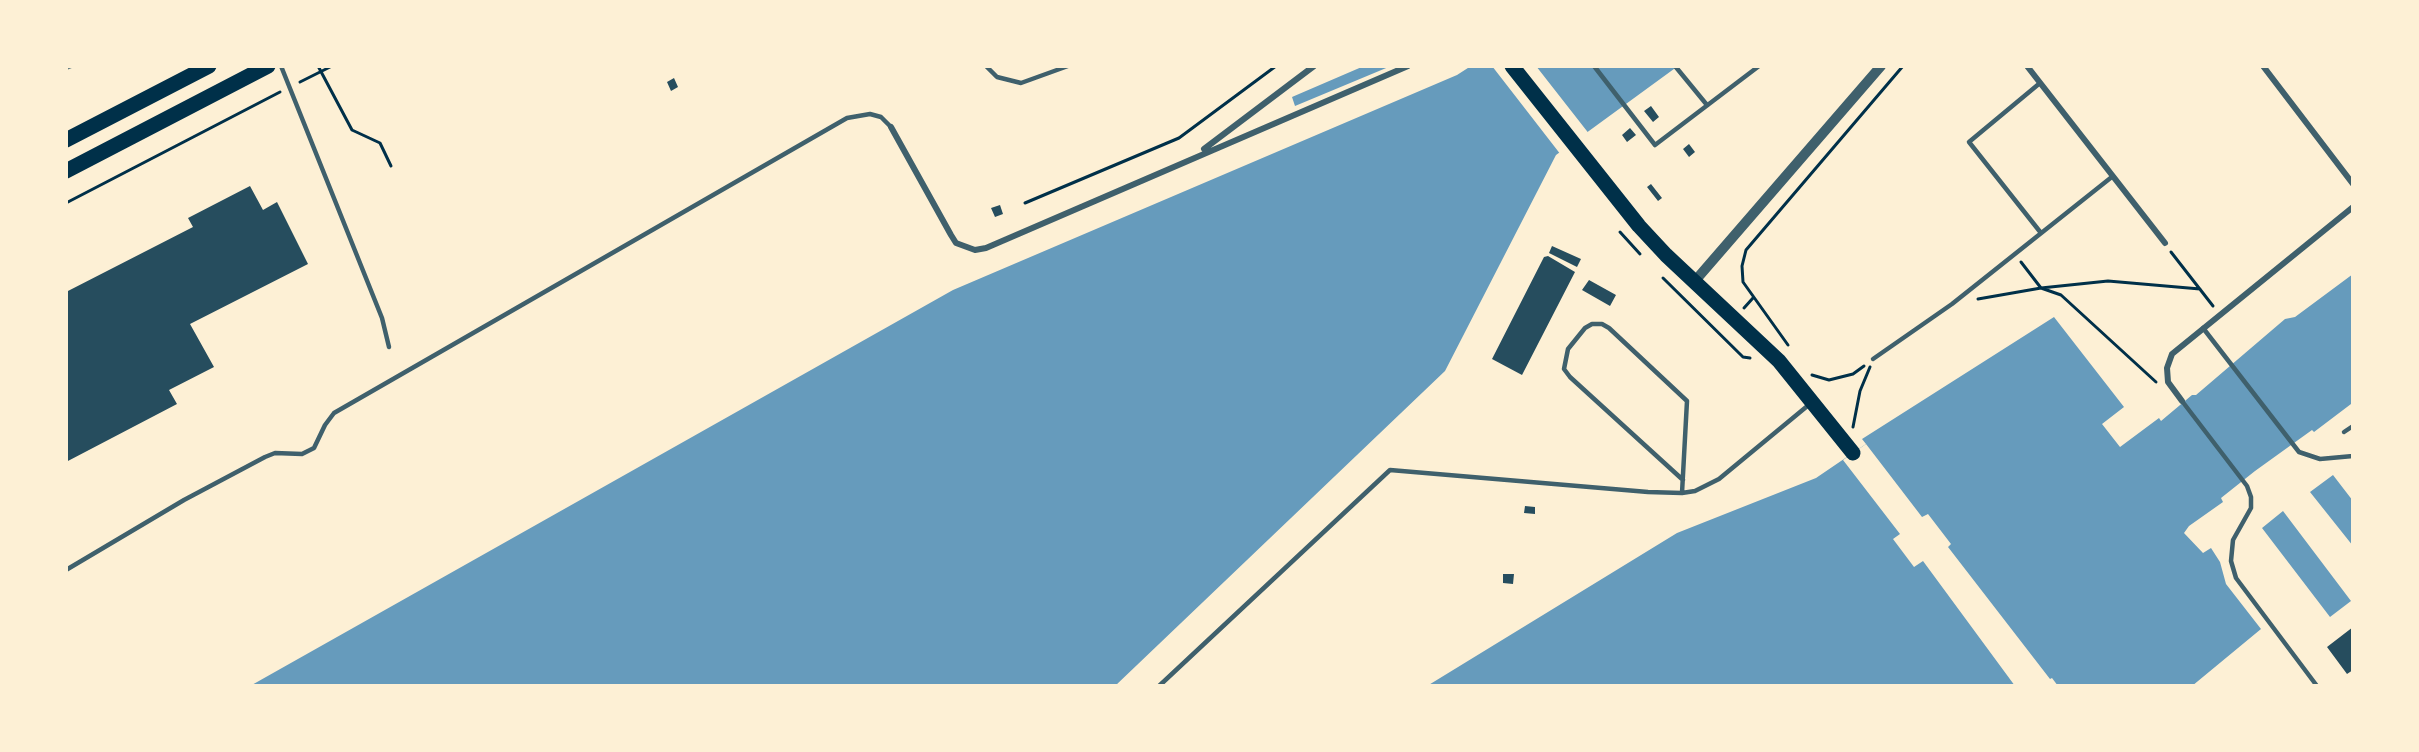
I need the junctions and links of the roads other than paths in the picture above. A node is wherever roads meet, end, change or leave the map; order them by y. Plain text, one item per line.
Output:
1 (209, 66) edge
2 (268, 66) edge
3 (281, 66) edge
4 (986, 66) edge
5 (1068, 66) edge
6 (1314, 66) edge
7 (1408, 66) edge
8 (1512, 66) edge
9 (1594, 66) edge
10 (1759, 66) edge
11 (1881, 66) edge
12 (2027, 66) edge
13 (2263, 66) edge
14 (1676, 68) edge
15 (2040, 83) junction
16 (1707, 105) junction
17 (891, 127) joint
18 (66, 140) edge
19 (1197, 155) junction
20 (66, 171) edge
21 (2113, 176) junction
22 (2353, 184) edge
23 (2353, 207) edge
24 (2041, 233) junction
25 (2165, 243) road end
26 (1694, 282) junction
27 (2203, 328) junction
28 (389, 347) dead end
29 (1873, 359) road end
30 (1813, 401) junction
31 (2182, 401) joint
32 (2353, 426) edge
33 (2344, 432) dead end
34 (1853, 453) road end
35 (2353, 456) edge
36 (1683, 480) junction
37 (1682, 493) junction
38 (66, 570) edge
39 (1159, 686) edge
40 (2317, 686) edge

1 - 18 main road
2 - 20 main road
3 - 28 lane
4 - 5 lane
6 - 19 street
7 - 19 street
8 - 26 main road
9 - 16 lane
10 - 16 lane
11 - 26 street
12 - 15 street
13 - 22 street
14 - 16 lane
15 - 21 street
15 - 24 lane
17 - 19 street
17 - 38 lane
21 - 24 lane
21 - 25 street
23 - 27 street
24 - 29 lane
26 - 30 main road
27 - 31 street
27 - 35 lane
30 - 34 main road
30 - 37 lane
31 - 40 lane
32 - 33 lane
36 - 36 lane
36 - 37 lane
37 - 39 lane

